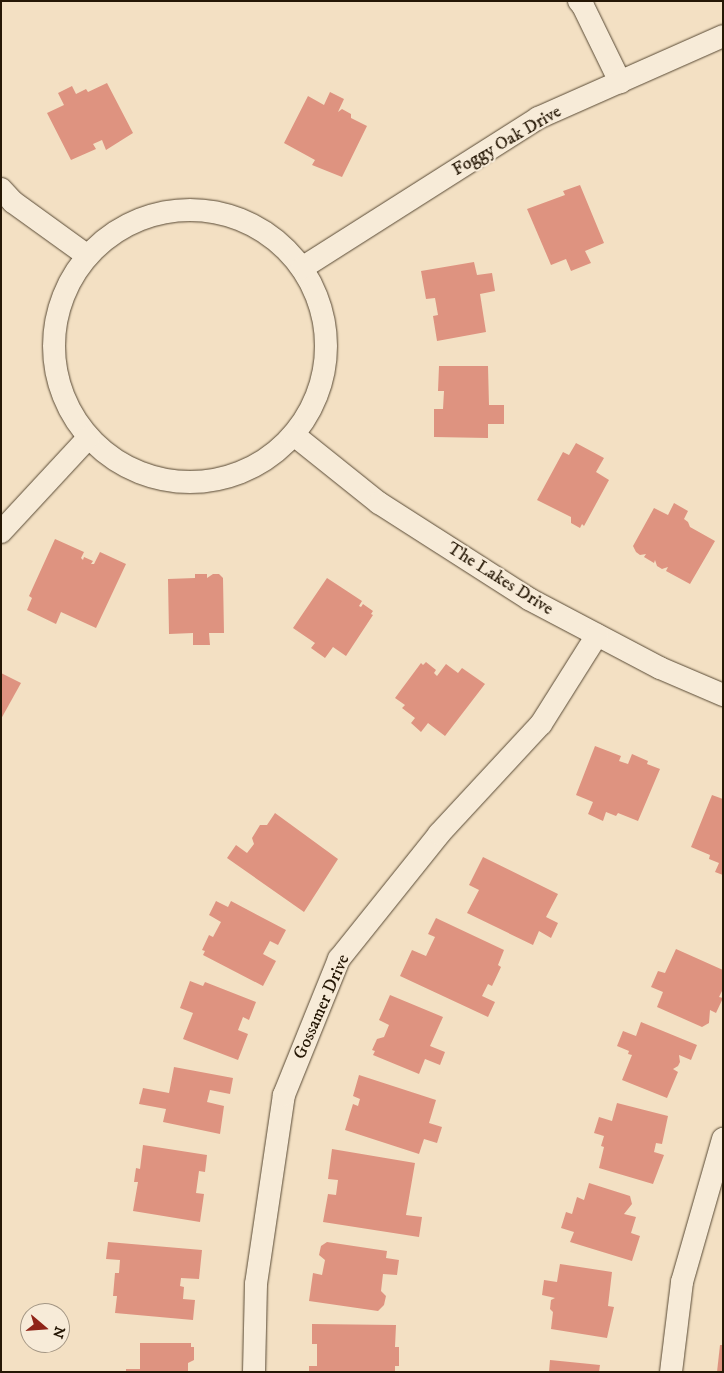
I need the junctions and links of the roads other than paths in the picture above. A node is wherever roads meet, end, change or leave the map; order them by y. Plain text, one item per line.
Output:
1 (579, 1) edge
2 (723, 36) edge
3 (620, 82) junction
4 (1, 189) edge
5 (88, 256) junction
6 (302, 268) junction
7 (294, 435) junction
8 (88, 438) junction
9 (1, 532) edge
10 (597, 635) junction
11 (723, 695) edge
12 (723, 1139) edge
13 (254, 1372) edge
14 (671, 1372) edge

1 - 3 street
2 - 3 street, Foggy Oak Drive
3 - 6 street, Foggy Oak Drive
4 - 5 street
5 - 6 street
5 - 8 street
6 - 7 street
7 - 8 street
7 - 10 street, The Lakes Drive
8 - 9 street
10 - 11 street, The Lakes Drive
10 - 13 street, Gossamer Drive
12 - 14 street

